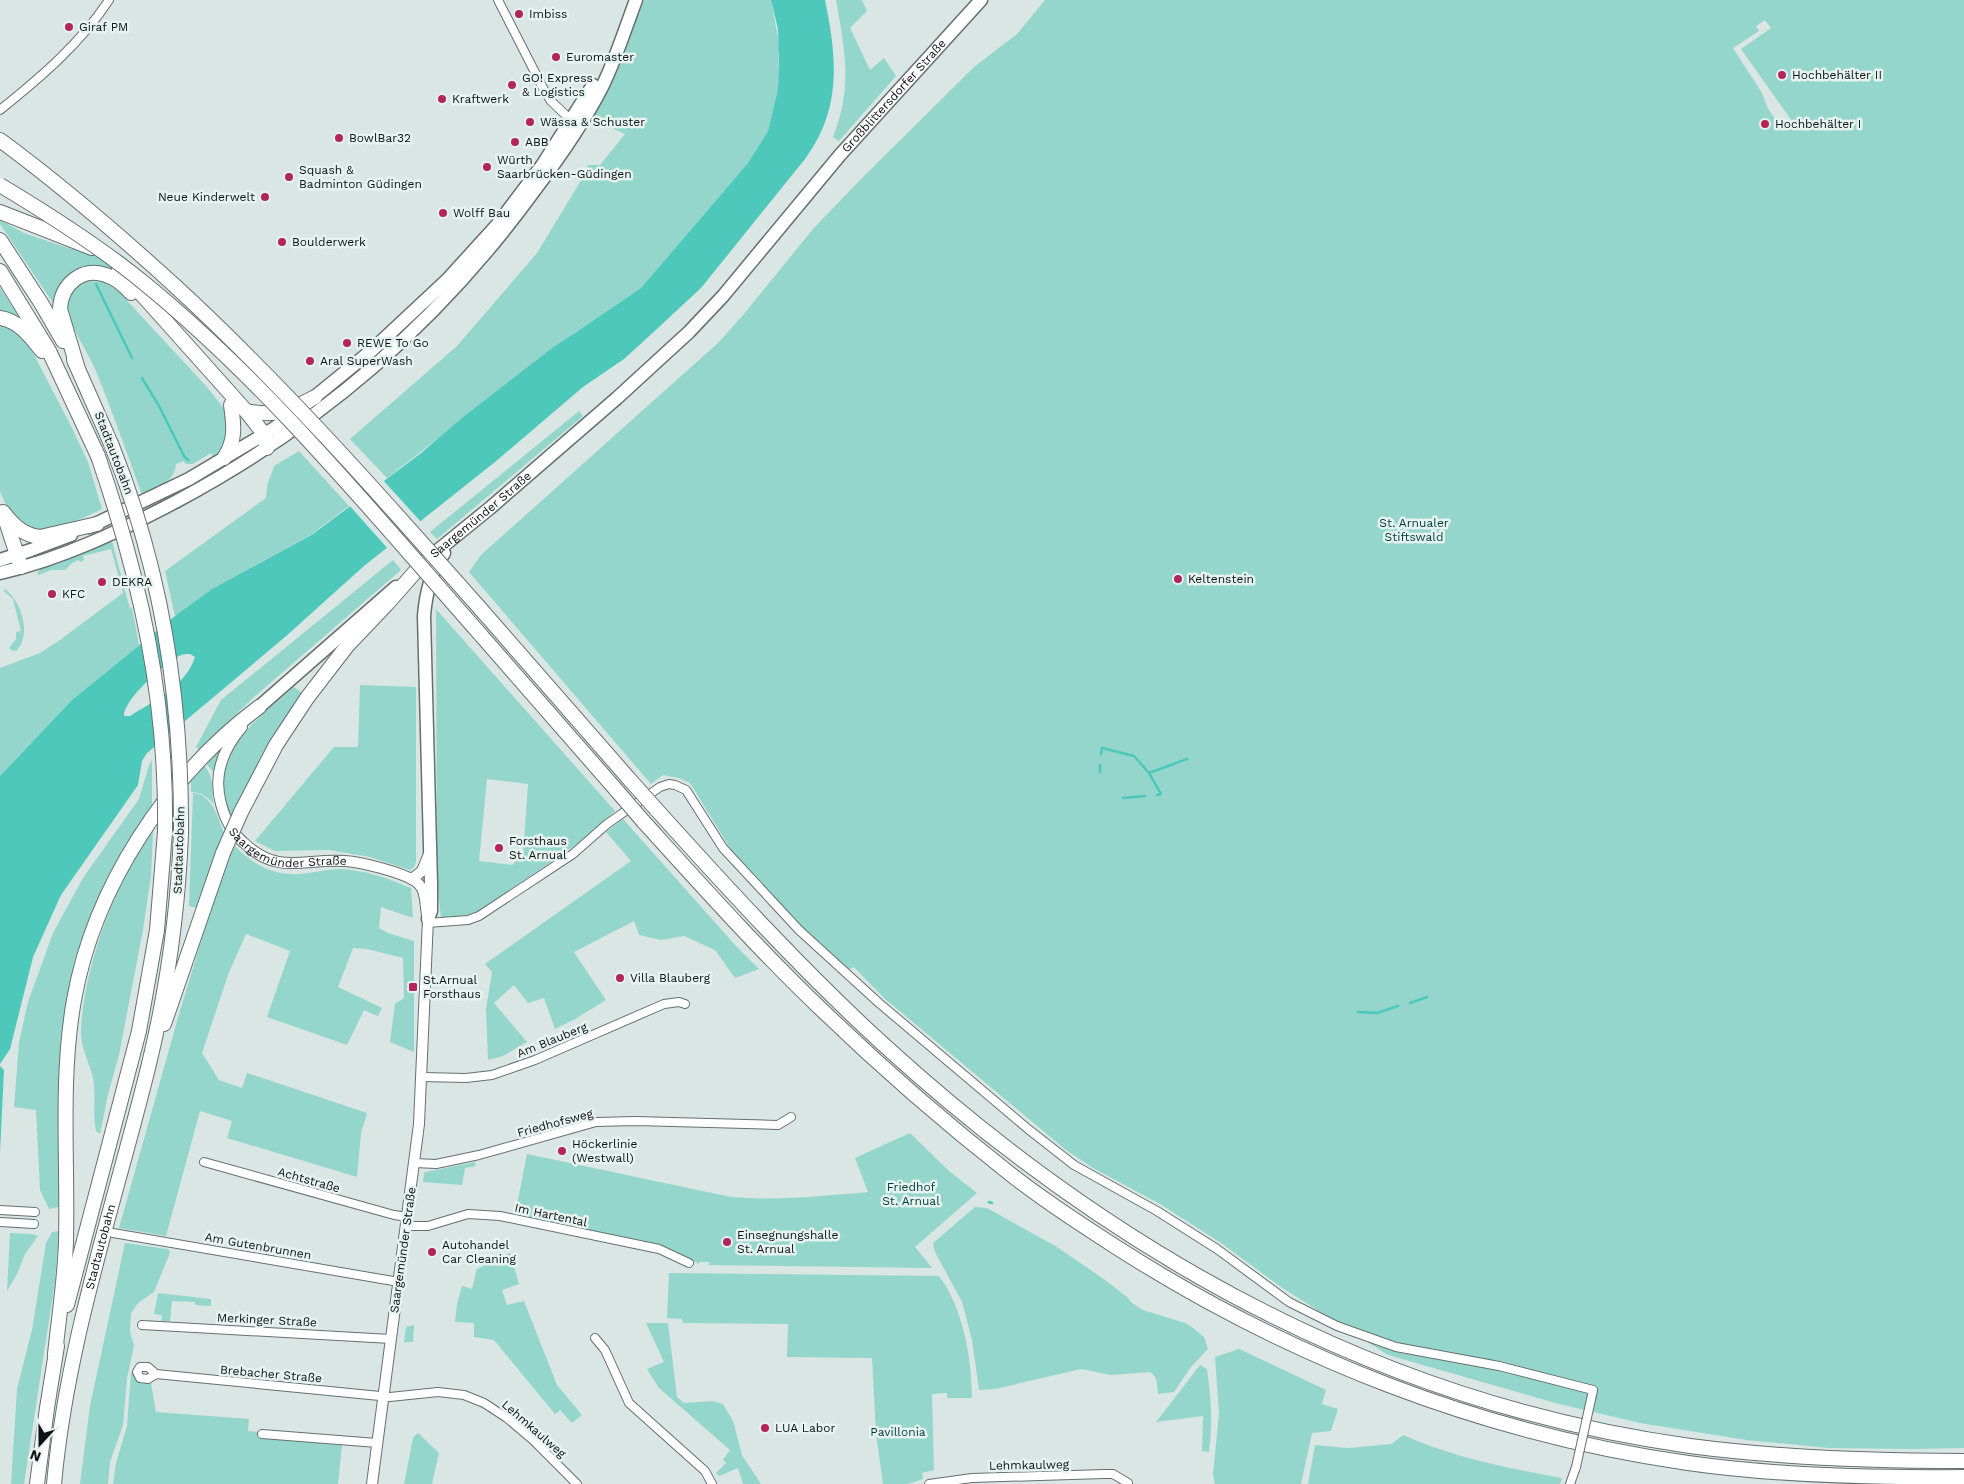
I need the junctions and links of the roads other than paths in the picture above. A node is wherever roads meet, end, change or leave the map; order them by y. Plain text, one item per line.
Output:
1 (109, 0) edge
2 (498, 0) edge
3 (981, 0) edge
4 (634, 4) edge
5 (0, 110) edge
6 (575, 124) junction
7 (0, 140) edge
8 (0, 185) edge
9 (809, 192) joint
10 (0, 212) edge
11 (0, 240) edge
12 (0, 271) edge
13 (0, 318) edge
14 (77, 366) junction
15 (64, 379) junction
16 (315, 397) junction
17 (231, 405) junction
18 (246, 411) junction
19 (263, 440) junction
20 (224, 458) junction
21 (2, 508) edge
22 (490, 508) junction
23 (97, 524) junction
24 (0, 528) edge
25 (12, 562) edge
26 (423, 563) junction
27 (0, 573) edge
28 (259, 707) junction
29 (429, 854) junction
30 (412, 879) junction
31 (427, 921) junction
32 (685, 1004) dead end
33 (148, 1067) junction
34 (422, 1077) junction
35 (791, 1117) dead end
36 (204, 1162) dead end
37 (414, 1163) junction
38 (0, 1210) edge
39 (35, 1212) dead end
40 (407, 1221) junction
41 (0, 1222) edge
42 (34, 1224) dead end
43 (112, 1233) dead end
44 (689, 1263) dead end
45 (399, 1282) junction
46 (142, 1325) dead end
47 (595, 1338) dead end
48 (391, 1339) junction
49 (55, 1354) junction
50 (156, 1374) dead end
51 (383, 1396) junction
52 (262, 1434) dead end
53 (378, 1443) junction
54 (1964, 1461) edge
55 (1964, 1477) edge
56 (1021, 1480) edge
57 (1128, 1483) dead end
58 (37, 1484) edge
59 (54, 1484) edge
60 (372, 1484) edge
61 (577, 1484) edge
62 (712, 1484) edge
63 (929, 1484) edge
64 (1570, 1484) edge

1 - 5 street
2 - 6 street
3 - 9 main road, Großblittersdorfer Straße
4 - 6 main road
6 - 16 main road
6 - 19 main road
7 - 54 highway, bridge
8 - 55 highway, bridge
9 - 22 main road, Saargemünder Straße
10 - 18 highway
11 - 14 highway, Stadtautobahn
12 - 15 highway, Stadtautobahn
13 - 15 highway
14 - 17 highway
14 - 33 highway, Stadtautobahn, bridge
15 - 49 highway, Stadtautobahn, bridge
16 - 18 highway
16 - 19 main road
17 - 19 highway
17 - 20 highway
18 - 19 highway
19 - 20 main road
19 - 25 main road
20 - 23 main road
21 - 23 highway
21 - 25 highway
22 - 26 main road, Saargemünder Straße
22 - 29 main road
23 - 25 main road
24 - 25 highway
25 - 27 main road
26 - 28 main road, Saargemünder Straße
26 - 33 highway, bridge
28 - 30 street, Saargemünder Straße
28 - 49 highway
29 - 30 street
29 - 31 main road
30 - 31 street, Saargemünder Straße
31 - 34 street, Saargemünder Straße
31 - 64 street, bridge
32 - 34 street, Am Blauberg
33 - 59 highway, Stadtautobahn
34 - 37 street, Saargemünder Straße
35 - 37 street, Friedhofsweg
36 - 40 street, Achtstraße
37 - 40 street, Saargemünder Straße
38 - 39 street
40 - 44 street, Im Hartental
40 - 45 street, Saargemünder Straße
41 - 42 street
43 - 45 street, Am Gutenbrunnen
45 - 48 street, Saargemünder Straße
46 - 48 street, Merkinger Straße
47 - 62 street
48 - 51 street, Saargemünder Straße
49 - 58 highway, Stadtautobahn
50 - 51 street, Brebacher Straße
51 - 53 street, Saargemünder Straße
51 - 61 street, Lehmkaulweg
52 - 53 street
53 - 60 street, Saargemünder Straße
56 - 57 street, Lehmkaulweg
56 - 63 street, Lehmkaulweg

